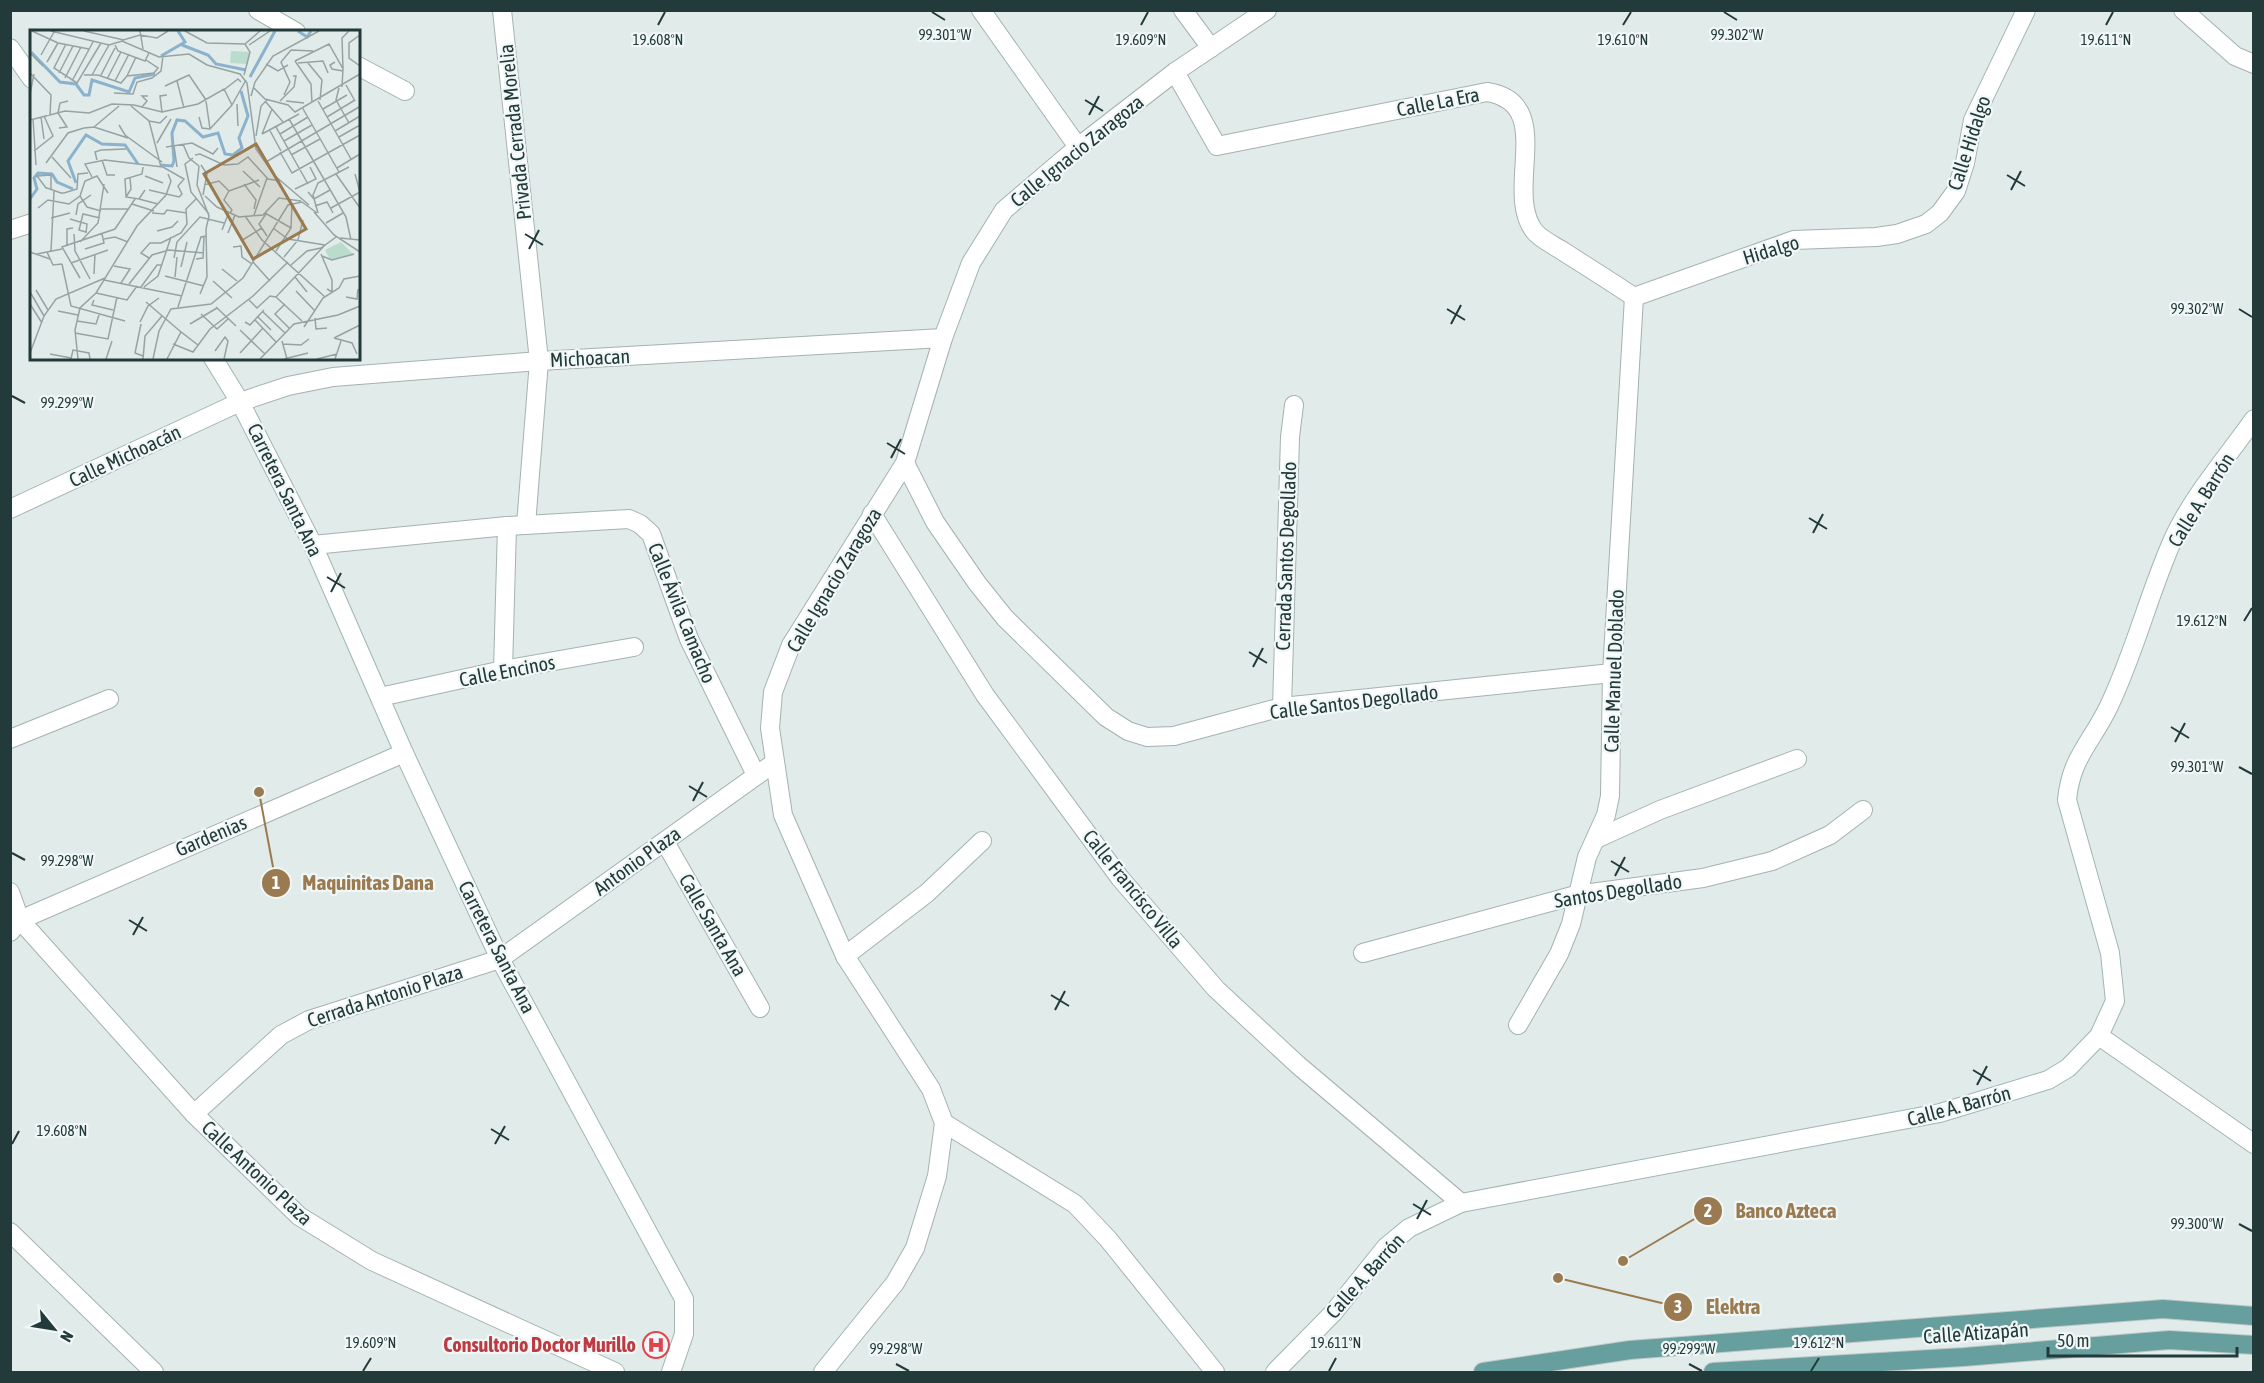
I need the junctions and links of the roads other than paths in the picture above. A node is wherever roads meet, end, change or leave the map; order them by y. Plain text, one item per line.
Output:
1 (256, 10) edge
2 (502, 10) edge
3 (981, 10) edge
4 (1182, 10) edge
5 (1267, 10) edge
6 (2026, 10) edge
7 (2183, 10) edge
8 (263, 30) edge
9 (292, 30) edge
10 (10, 48) edge
11 (1212, 48) junction
12 (2253, 64) edge
13 (360, 67) edge
14 (1175, 72) junction
15 (30, 76) edge
16 (405, 91) dead end
17 (1078, 147) junction
18 (30, 224) edge
19 (1912, 229) joint
20 (10, 230) edge
21 (1635, 297) junction
22 (943, 338) junction
23 (214, 360) edge
24 (539, 361) junction
25 (240, 402) junction
26 (1294, 405) dead end
27 (2253, 419) edge
28 (905, 463) junction
29 (10, 509) edge
30 (872, 514) junction
31 (526, 525) junction
32 (507, 526) junction
33 (313, 546) junction
34 (634, 647) dead end
35 (503, 670) junction
36 (1612, 673) junction
37 (380, 697) junction
38 (109, 699) dead end
39 (1282, 707) junction
40 (10, 739) edge
41 (404, 753) junction
42 (1797, 759) dead end
43 (774, 763) junction
44 (756, 775) junction
45 (1863, 810) dead end
46 (1596, 839) junction
47 (982, 841) dead end
48 (665, 842) junction
49 (10, 892) edge
50 (1576, 895) junction
51 (15, 926) edge
52 (1363, 953) dead end
53 (845, 956) junction
54 (500, 959) junction
55 (760, 1008) dead end
56 (1518, 1025) dead end
57 (2099, 1036) junction
58 (194, 1114) junction
59 (944, 1123) junction
60 (2253, 1144) edge
61 (1461, 1203) junction
62 (10, 1232) edge
63 (2253, 1316) edge
64 (2253, 1345) edge
65 (1776, 1370) edge
66 (154, 1372) edge
67 (615, 1372) edge
68 (671, 1372) edge
69 (824, 1372) edge
70 (1215, 1372) edge
71 (1275, 1372) edge
72 (1483, 1372) edge
73 (1713, 1372) edge

1 - 8 street
1 - 9 street
2 - 24 street, Privada Cerrada Morelia
3 - 17 street
4 - 11 street
5 - 11 street, Calle Ignacio Zaragoza
6 - 19 street, Calle Hidalgo
7 - 12 street
10 - 15 street
11 - 14 street, Calle Ignacio Zaragoza
13 - 16 street
14 - 17 street, Calle Ignacio Zaragoza
14 - 21 street, Calle La Era
17 - 22 street, Calle Ignacio Zaragoza
18 - 20 street
19 - 21 street, Hidalgo
21 - 36 street, Calle Manuel Doblado
22 - 24 street, Michoacan
22 - 28 street, Calle Ignacio Zaragoza
23 - 25 street, Carretera Santa Ana
24 - 25 street, Michoacan
24 - 31 street
25 - 29 street, Calle Michoacán
25 - 33 street, Carretera Santa Ana
26 - 39 street, Cerrada Santos Degollado
27 - 57 street, Calle A. Barrón
28 - 30 street, Calle Ignacio Zaragoza
28 - 39 street, Calle Santos Degollado
30 - 43 street, Calle Ignacio Zaragoza
30 - 61 street, Calle Francisco Villa
31 - 32 street, Calle Ávila Camacho
31 - 44 street, Calle Ávila Camacho
32 - 33 street, Calle Ávila Camacho
32 - 35 street
33 - 37 street, Carretera Santa Ana
34 - 35 street, Calle Encinos
35 - 37 street, Calle Encinos
36 - 39 street, Calle Santos Degollado
36 - 46 street, Calle Manuel Doblado
37 - 41 street, Carretera Santa Ana
38 - 40 street
41 - 51 street, Gardenias
41 - 54 street, Carretera Santa Ana
42 - 46 street
43 - 44 street, Antonio Plaza
43 - 53 street, Calle Ignacio Zaragoza
44 - 48 street, Antonio Plaza
45 - 50 street, Santos Degollado
46 - 50 street, Calle Manuel Doblado
47 - 53 street
48 - 54 street, Antonio Plaza
48 - 55 street, Calle Santa Ana
49 - 51 street, Calle Antonio Plaza
50 - 52 street, Santos Degollado
50 - 56 street, Calle Manuel Doblado
51 - 58 street, Calle Antonio Plaza
53 - 59 street, Calle Ignacio Zaragoza
54 - 58 street, Cerrada Antonio Plaza
54 - 68 street, Carretera Santa Ana
57 - 60 street
57 - 61 street, Calle A. Barrón
58 - 67 street, Calle Antonio Plaza
59 - 69 street, Calle Ignacio Zaragoza
59 - 70 street
61 - 71 street, Calle A. Barrón
62 - 66 street
63 - 72 main road, Calle Atizapán
64 - 65 main road, Calle Atizapán
65 - 73 main road, Calle Atizapán

